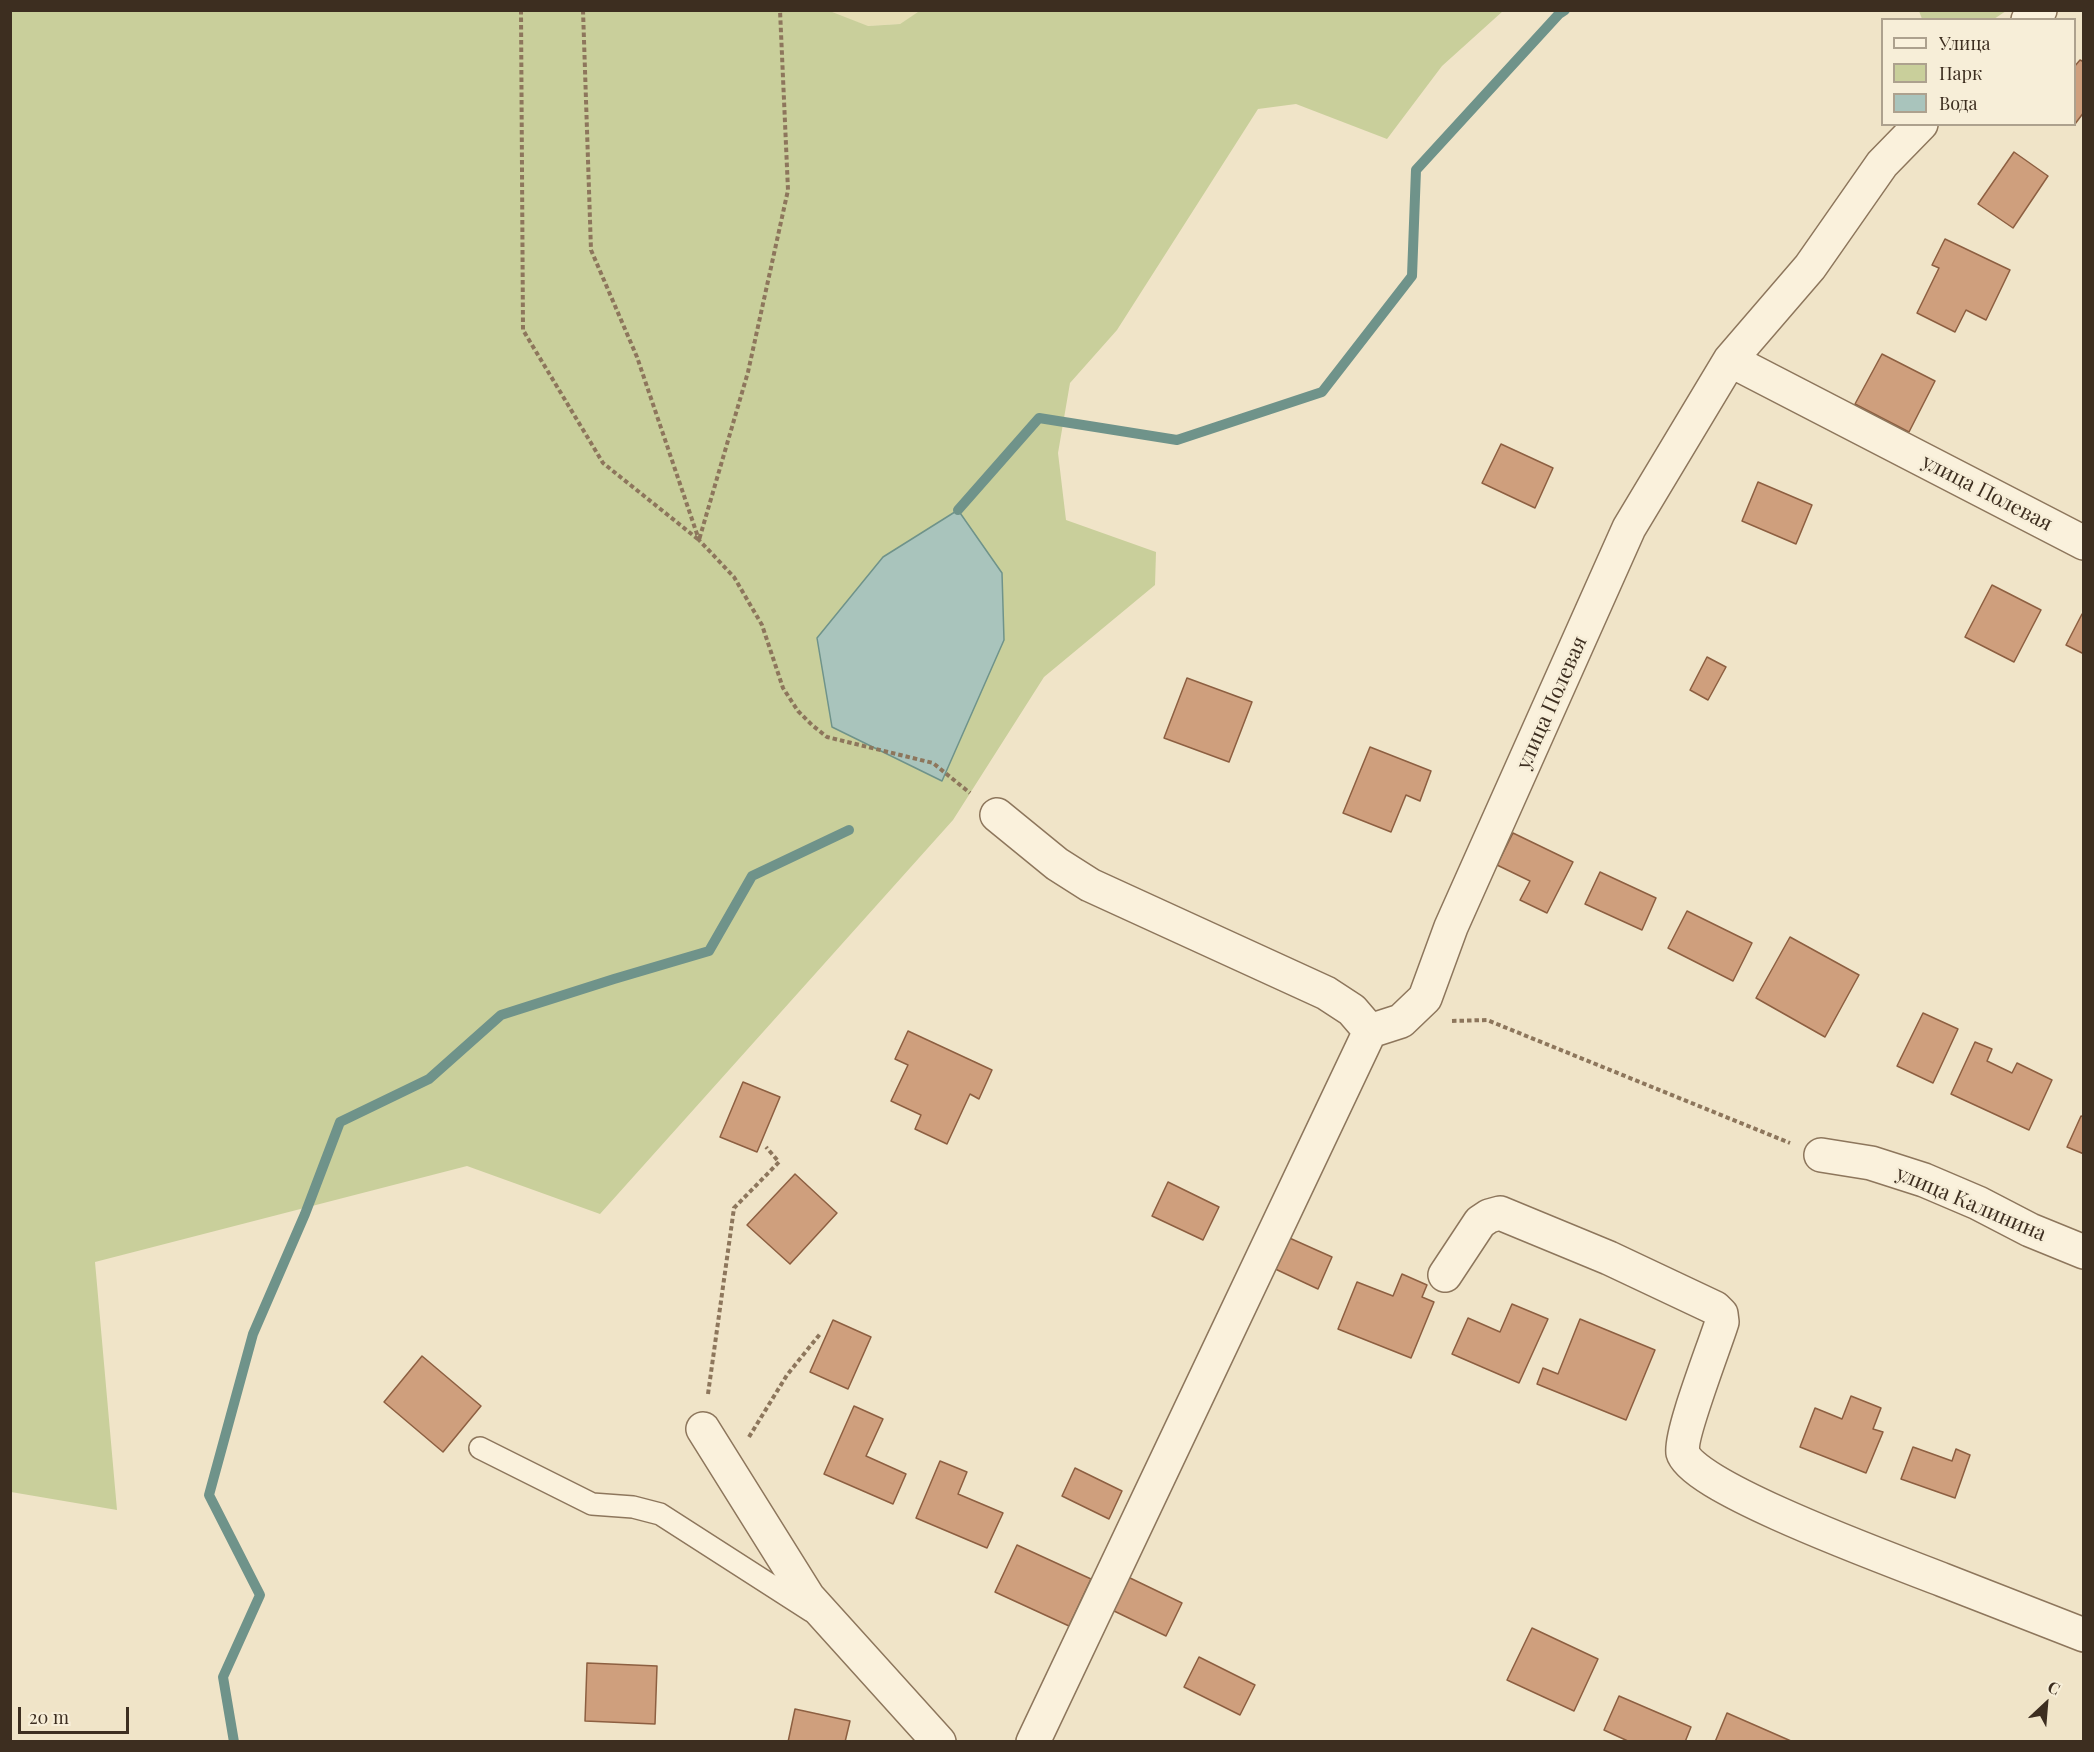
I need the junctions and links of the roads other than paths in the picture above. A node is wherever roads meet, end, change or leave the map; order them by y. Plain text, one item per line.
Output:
1 (1919, 126) edge
2 (1731, 360) junction
3 (2084, 543) edge
4 (997, 815) road end
5 (1370, 1031) junction
6 (1821, 1155) road end
7 (2084, 1252) edge
8 (1445, 1275) dead end
9 (711, 1442) road end
10 (480, 1448) dead end
11 (834, 1625) junction
12 (2084, 1635) edge
13 (939, 1742) edge
14 (1033, 1742) edge

1 - 2 street, улица Полевая
2 - 3 street, улица Полевая
2 - 5 street, улица Полевая
4 - 5 street
5 - 14 street
6 - 7 street, улица Калинина
8 - 12 street
9 - 11 street
10 - 11 lane
11 - 13 street

